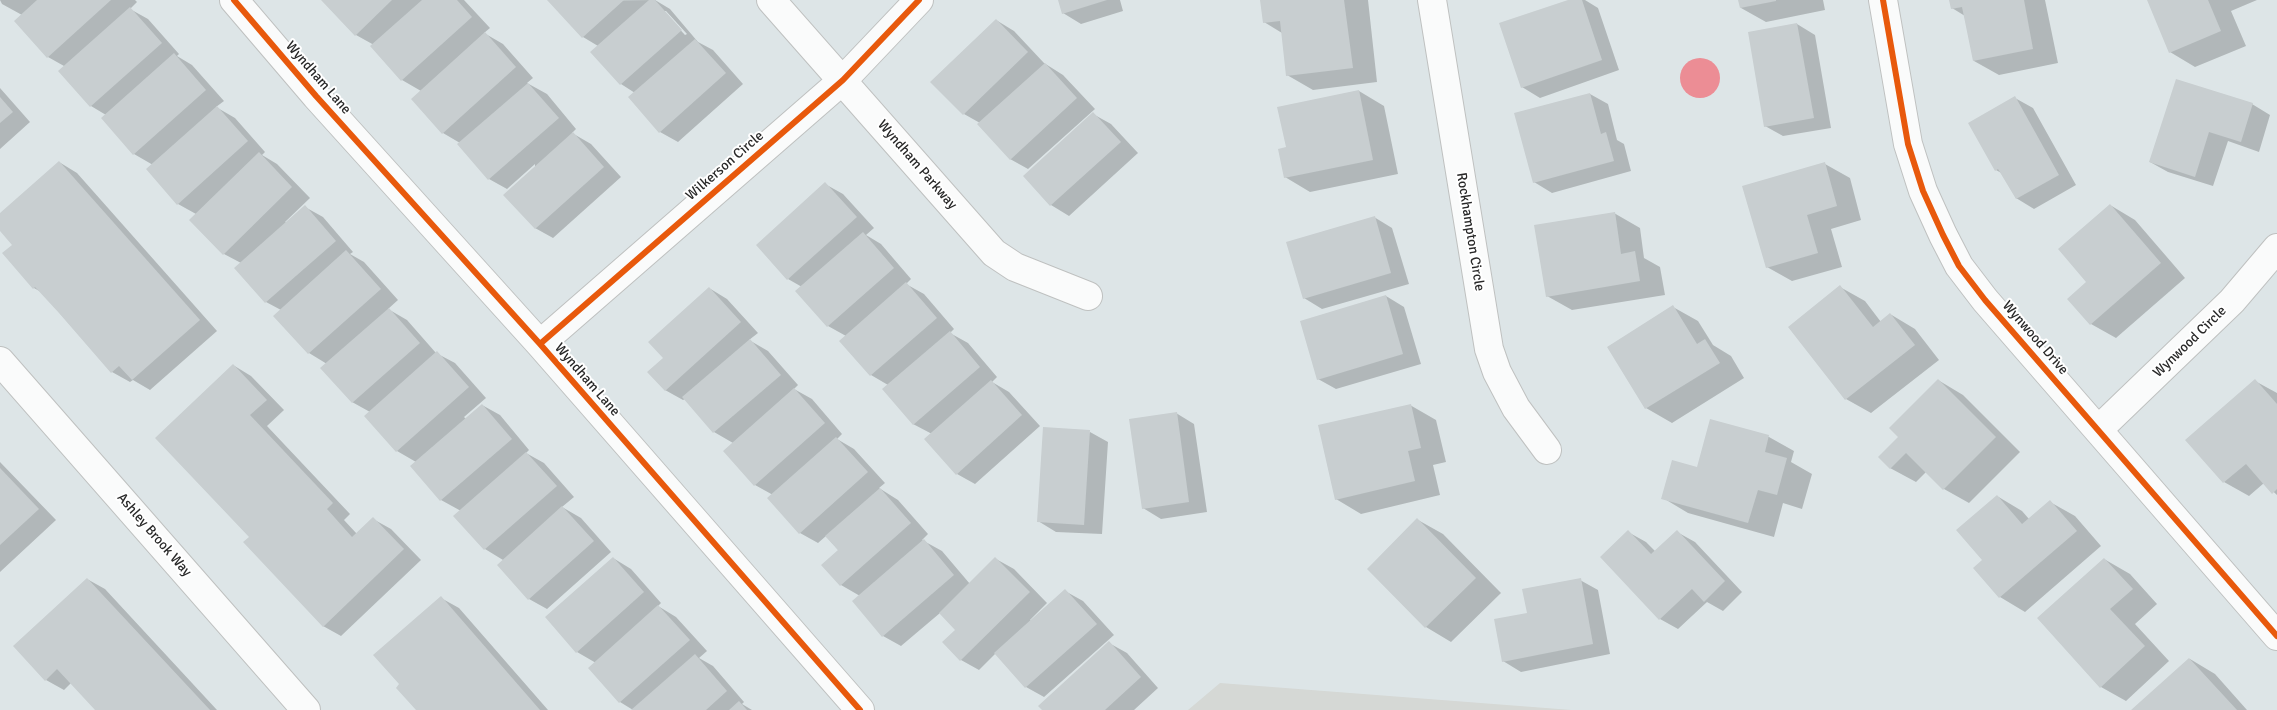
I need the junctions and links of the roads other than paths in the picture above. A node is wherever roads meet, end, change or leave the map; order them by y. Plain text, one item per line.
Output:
1 (234, 0) edge
2 (771, 0) edge
3 (920, 0) edge
4 (1432, 0) edge
5 (1883, 0) edge
6 (843, 80) junction
7 (2277, 248) edge
8 (1088, 296) dead end
9 (540, 344) junction
10 (0, 361) edge
11 (2098, 430) junction
12 (1547, 450) dead end
13 (2277, 636) edge
14 (306, 710) edge
15 (860, 710) edge

1 - 9 street, Wyndham Lane
2 - 6 street, Wyndham Parkway
3 - 6 street, Wilkerson Circle
4 - 12 street, Rockhampton Circle
5 - 11 street, Wynwood Drive
6 - 8 street, Wyndham Parkway
6 - 9 street, Wilkerson Circle
7 - 11 street, Wynwood Circle
9 - 15 street, Wyndham Lane
10 - 14 street, Ashley Brook Way
11 - 13 street, Wynwood Drive

